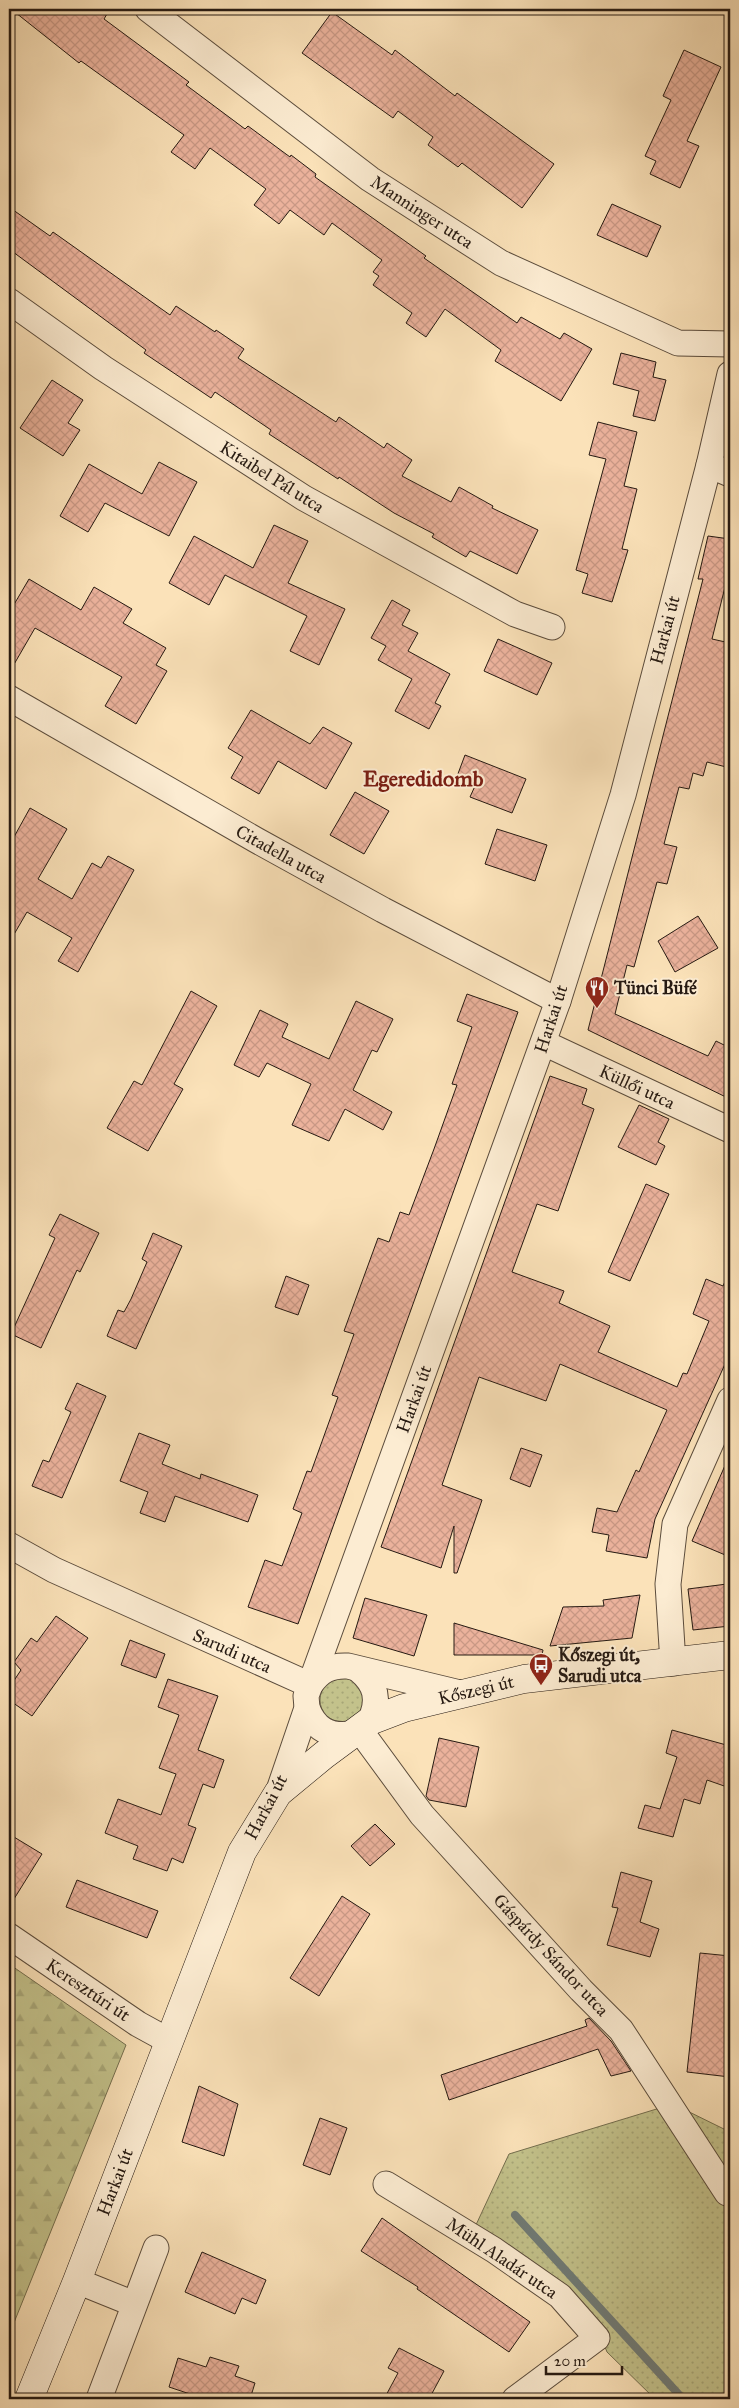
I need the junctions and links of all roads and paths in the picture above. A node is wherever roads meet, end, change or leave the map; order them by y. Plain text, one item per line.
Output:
1 (148, 9) edge
2 (9, 301) edge
3 (730, 344) edge
4 (730, 374) edge
5 (720, 470) edge
6 (552, 627) dead end
7 (9, 698) edge
8 (558, 1001) junction
9 (544, 1043) junction
10 (730, 1130) edge
11 (730, 1400) edge
12 (9, 1545) edge
13 (730, 1656) edge
14 (673, 1663) junction
15 (359, 1670) junction
16 (460, 1693) junction
17 (308, 1696) junction
18 (360, 1728) junction
19 (278, 1793) junction
20 (9, 1936) edge
21 (169, 2041) junction
22 (386, 2184) dead end
23 (727, 2194) dead end
24 (156, 2248) dead end
25 (77, 2281) junction
26 (134, 2304) junction
27 (29, 2399) edge
28 (99, 2399) edge
29 (515, 2399) edge

1 - 3 street, Manninger utca
2 - 6 street, Kitaibel Pál utca
4 - 5 street, Harkai út
5 - 8 street, Harkai út
7 - 8 street, Citadella utca
8 - 9 street, Harkai út
9 - 10 street, Küllői utca
9 - 17 street, Harkai út
11 - 14 street
12 - 17 street, Sarudi utca
13 - 14 main road, Kőszegi út
14 - 16 main road, Kőszegi út
15 - 16 street
15 - 17 street
15 - 18 street
16 - 18 main road, Kőszegi út
17 - 18 street
17 - 19 street, Harkai út
18 - 19 main road, Kőszegi út
18 - 23 street, Gáspárdy Sándor utca
19 - 21 main road, Harkai út
20 - 21 street, Keresztúri út
21 - 25 main road, Harkai út
22 - 29 street, Mühl Aladár utca
24 - 26 street
25 - 26 street
25 - 27 main road, Harkai út
26 - 28 street

